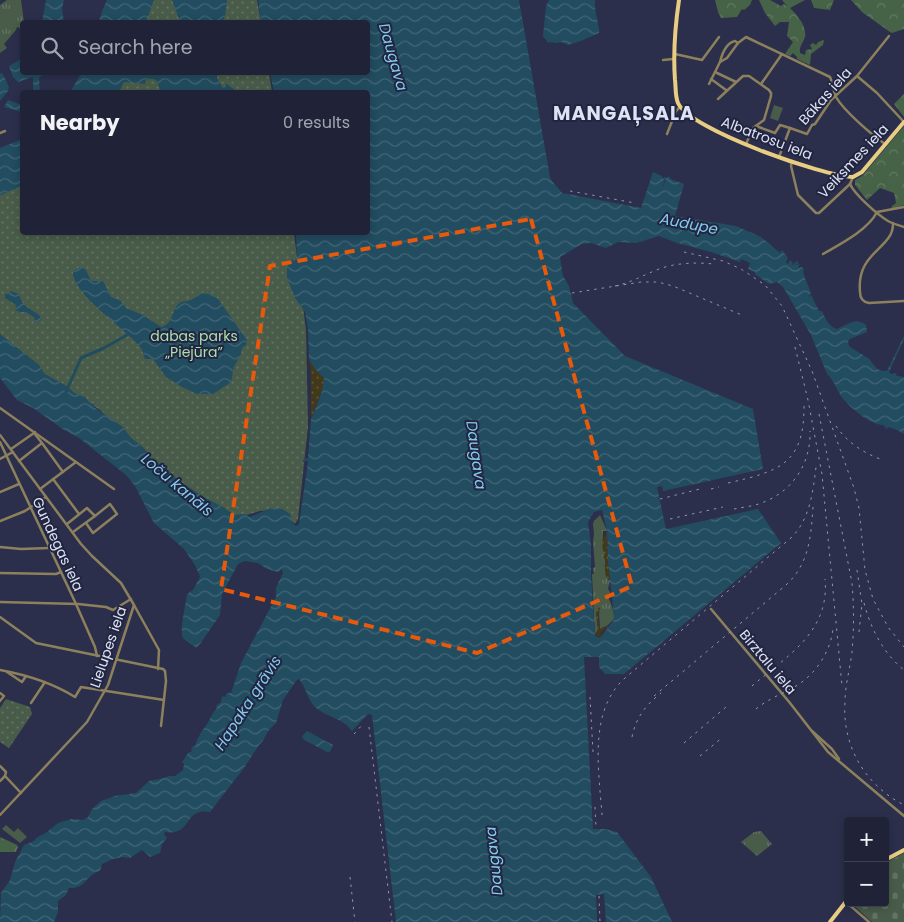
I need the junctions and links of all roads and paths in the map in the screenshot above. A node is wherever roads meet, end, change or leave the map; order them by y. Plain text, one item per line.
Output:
1 (679, 0) edge
2 (889, 36) dead end
3 (719, 37) dead end
4 (738, 43) junction
5 (674, 54) junction
6 (782, 54) junction
7 (674, 59) junction
8 (663, 60) dead end
9 (720, 62) junction
10 (715, 72) junction
11 (857, 76) junction
12 (712, 79) junction
13 (736, 82) junction
14 (709, 84) dead end
15 (761, 84) junction
16 (726, 90) junction
17 (835, 96) junction
18 (718, 99) dead end
19 (680, 107) junction
20 (904, 122) edge
21 (756, 126) junction
22 (790, 128) junction
23 (5, 131) dead end
24 (0, 133) edge
25 (667, 134) dead end
26 (746, 144) junction
27 (885, 144) junction
28 (779, 157) junction
29 (792, 162) junction
30 (853, 177) junction
31 (850, 184) junction
32 (904, 206) edge
33 (877, 212) junction
34 (893, 223) junction
35 (904, 227) edge
36 (823, 254) dead end
37 (904, 301) edge
38 (0, 408) edge
39 (34, 433) junction
40 (0, 438) edge
41 (42, 443) junction
42 (56, 448) junction
43 (12, 451) junction
44 (50, 453) junction
45 (6, 457) junction
46 (0, 459) edge
47 (19, 461) junction
48 (76, 462) junction
49 (63, 472) junction
50 (53, 479) junction
51 (19, 484) junction
52 (40, 489) junction
53 (114, 489) dead end
54 (0, 492) edge
55 (46, 497) junction
56 (30, 508) junction
57 (80, 514) junction
58 (95, 516) junction
59 (0, 521) edge
60 (86, 523) junction
61 (67, 524) junction
62 (73, 532) junction
63 (0, 547) edge
64 (49, 548) junction
65 (61, 572) junction
66 (0, 573) edge
67 (131, 599) junction
68 (0, 602) edge
69 (76, 604) junction
70 (134, 605) junction
71 (711, 609) dead end
72 (0, 617) edge
73 (97, 656) junction
74 (117, 660) junction
75 (158, 669) junction
76 (0, 670) edge
77 (6, 671) junction
78 (26, 676) junction
79 (46, 682) junction
80 (106, 691) junction
81 (0, 693) edge
82 (164, 700) junction
83 (0, 701) edge
84 (31, 703) dead end
85 (160, 726) dead end
86 (0, 766) edge
87 (5, 776) junction
88 (0, 781) edge
89 (21, 793) junction
90 (0, 815) edge
91 (904, 816) edge
92 (904, 850) edge
93 (889, 858) edge
94 (844, 904) edge
95 (854, 907) edge
96 (833, 921) edge
97 (869, 922) edge

1 - 5 main road
2 - 11 street, Bākas iela
3 - 5 street
4 - 6 street
4 - 9 street
4 - 9 street
5 - 7 main road
6 - 15 street
6 - 17 street
7 - 8 street
7 - 19 main road
9 - 10 street
10 - 12 street
10 - 13 street
11 - 17 street, Bākas iela
11 - 20 street
12 - 14 street
12 - 16 street
13 - 15 street
13 - 16 street
15 - 21 street
16 - 18 street
17 - 22 street, Bākas iela
17 - 27 street
19 - 25 street
19 - 26 main road, Albatrosu iela
20 - 27 main road, Veiksmes iela
21 - 22 street
21 - 26 street
22 - 28 street, Bākas iela
23 - 24 street
26 - 28 main road, Albatrosu iela
27 - 30 main road, Veiksmes iela
28 - 29 main road, Albatrosu iela
29 - 30 main road, Albatrosu iela
29 - 31 street, Veiksmes iela
30 - 31 street, Veiksmes iela
31 - 33 street
32 - 33 street
33 - 34 street
33 - 36 street
34 - 35 street
34 - 37 street
38 - 39 street
39 - 41 street
39 - 42 street
39 - 43 street
40 - 43 street, Lielupes iela
40 - 45 street, Gundegas iela
41 - 44 street
41 - 47 street
42 - 44 street
42 - 48 street
43 - 45 street
43 - 47 street, Lielupes iela
44 - 49 street
45 - 46 street
45 - 51 street, Gundegas iela
47 - 52 street, Lielupes iela
48 - 49 street
48 - 53 street
49 - 50 street
50 - 52 street
50 - 57 street
51 - 54 street
51 - 56 street, Gundegas iela
52 - 55 street, Lielupes iela
55 - 56 street
55 - 61 street, Lielupes iela
56 - 59 street
56 - 64 street, Gundegas iela
57 - 58 street
57 - 61 street
58 - 60 street
58 - 60 street
60 - 62 street
61 - 62 street, Lielupes iela
62 - 67 street, Lielupes iela
63 - 64 street
64 - 65 street, Gundegas iela
65 - 66 street
65 - 69 street, Gundegas iela
67 - 69 street
67 - 70 street, Lielupes iela
68 - 69 street
69 - 73 street, Gundegas iela
70 - 74 street, Lielupes iela
70 - 75 street
71 - 91 street, Birztalu iela
72 - 73 street
73 - 74 street
74 - 75 street
74 - 80 street, Lielupes iela
75 - 82 street
76 - 77 street
77 - 78 street
77 - 78 street
78 - 79 street
79 - 80 street
79 - 84 street
80 - 82 street
80 - 89 street, Lielupes iela
81 - 83 street
82 - 85 street
86 - 87 street
87 - 88 street
87 - 89 street
89 - 90 street, Lielupes iela
92 - 93 main road
94 - 96 main road
95 - 97 street

